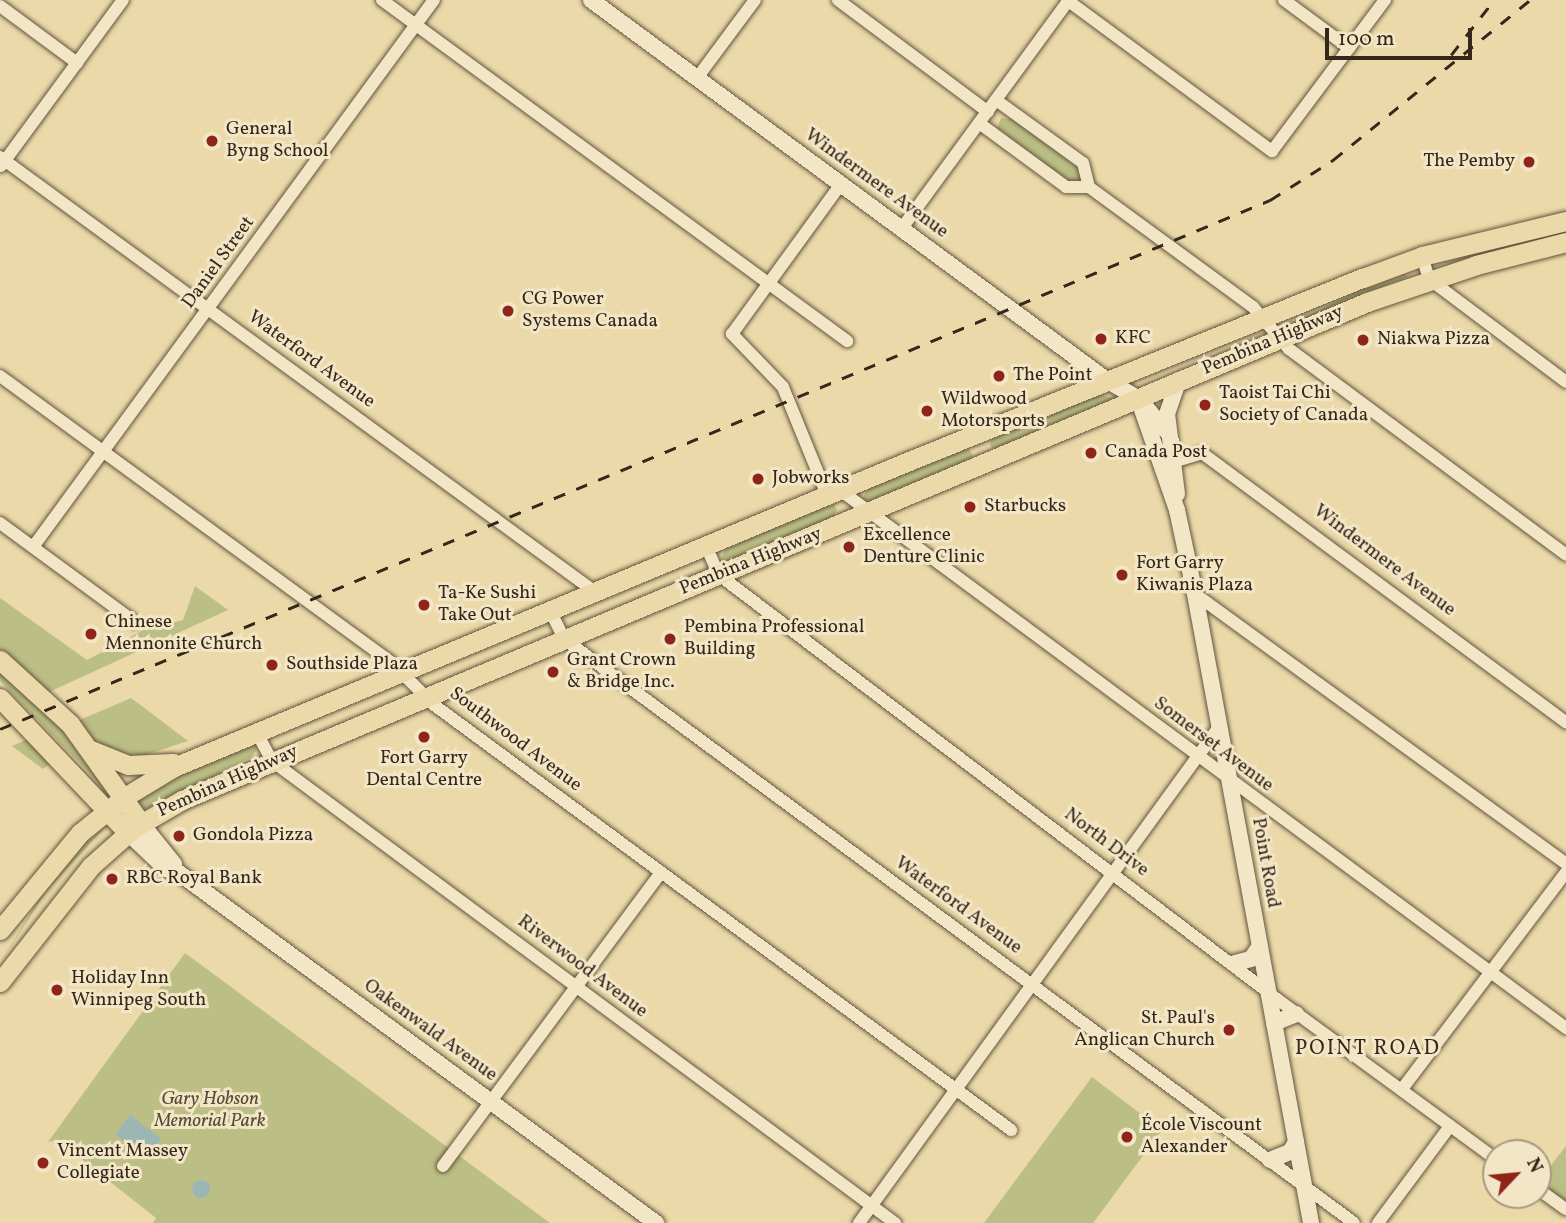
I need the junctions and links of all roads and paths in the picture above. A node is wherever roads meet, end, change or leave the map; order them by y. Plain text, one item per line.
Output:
1 (123, 0) edge
2 (382, 0) edge
3 (434, 0) edge
4 (591, 0) edge
5 (755, 0) edge
6 (838, 0) edge
7 (1068, 0) edge
8 (1284, 0) edge
9 (1385, 0) edge
10 (0, 6) edge
11 (415, 24) junction
12 (1349, 48) junction
13 (77, 63) junction
14 (697, 78) junction
15 (996, 100) junction
16 (988, 112) junction
17 (979, 123) junction
18 (2, 161) edge
19 (841, 184) junction
20 (1089, 187) junction
21 (1566, 221) edge
22 (902, 228) junction
23 (1566, 242) edge
24 (1422, 256) junction
25 (1429, 279) junction
26 (769, 283) junction
27 (209, 308) junction
28 (1265, 318) junction
29 (1278, 339) junction
30 (846, 341) dead end
31 (1170, 358) junction
32 (0, 376) edge
33 (1179, 380) junction
34 (1108, 381) junction
35 (1566, 382) edge
36 (1138, 398) junction
37 (1169, 434) junction
38 (1156, 452) junction
39 (103, 453) junction
40 (1173, 462) junction
41 (834, 492) junction
42 (1177, 510) junction
43 (868, 513) junction
44 (0, 523) edge
45 (706, 546) junction
46 (33, 547) junction
47 (1566, 555) edge
48 (719, 575) junction
49 (595, 592) junction
50 (1195, 594) junction
51 (550, 610) junction
52 (135, 622) dead end
53 (564, 639) junction
54 (0, 660) edge
55 (403, 672) junction
56 (425, 697) junction
57 (0, 698) edge
58 (1566, 722) edge
59 (1219, 727) junction
60 (257, 733) junction
61 (88, 748) junction
62 (1196, 756) junction
63 (272, 761) junction
64 (185, 762) junction
65 (77, 780) junction
66 (1229, 782) junction
67 (123, 798) junction
68 (106, 811) junction
69 (134, 828) junction
70 (71, 841) junction
71 (1566, 864) edge
72 (661, 872) junction
73 (1113, 872) junction
74 (1566, 872) edge
75 (0, 930) edge
76 (1259, 947) junction
77 (1235, 963) junction
78 (1490, 972) junction
79 (0, 982) edge
80 (1031, 984) junction
81 (577, 986) junction
82 (1268, 988) junction
83 (1296, 1014) junction
84 (1273, 1023) junction
85 (1566, 1028) edge
86 (1402, 1089) junction
87 (956, 1092) junction
88 (491, 1102) junction
89 (1450, 1126) junction
90 (1011, 1130) dead end
91 (1296, 1142) junction
92 (1482, 1149) edge
93 (1270, 1160) junction
94 (443, 1166) dead end
95 (1303, 1185) junction
96 (872, 1205) junction
97 (656, 1223) edge
98 (859, 1223) edge
99 (895, 1223) edge
100 (1311, 1223) edge
101 (1354, 1223) edge
102 (1378, 1223) edge

1 - 13 street
2 - 11 street
3 - 11 street, Daniel Street
4 - 14 street, Windermere Avenue
5 - 14 street
6 - 16 street
7 - 12 street
7 - 15 street
8 - 12 street
9 - 12 street
10 - 13 street
11 - 26 street
11 - 27 street, Daniel Street
13 - 18 street
14 - 19 street, Windermere Avenue
15 - 16 street
15 - 20 street
16 - 17 street
17 - 20 street
17 - 22 street
18 - 27 street, Waterford Avenue
19 - 22 street, Windermere Avenue
19 - 26 street
20 - 28 street
21 - 24 main road, Pembina Highway
22 - 34 street, Windermere Avenue
23 - 25 main road, Pembina Highway
24 - 25 street
24 - 28 main road, Pembina Highway
25 - 29 main road, Pembina Highway
25 - 35 street
26 - 30 street
26 - 41 street
27 - 39 street, Daniel Street
27 - 49 street, Waterford Avenue
28 - 29 street
28 - 31 main road, Pembina Highway
29 - 33 main road, Pembina Highway
29 - 47 street
31 - 34 main road, Pembina Highway
31 - 36 main road
32 - 39 street, Southwood Avenue
33 - 36 main road, Pembina Highway
33 - 37 street, Point Road
34 - 36 street, Windermere Avenue
34 - 41 main road, Pembina Highway
36 - 37 street
36 - 38 street, Point Road
36 - 43 main road, Pembina Highway
37 - 40 street, Point Road
38 - 40 street
38 - 42 street, Point Road
39 - 46 street, Daniel Street
39 - 55 street, Southwood Avenue
40 - 42 street, Point Road
40 - 58 street, Windermere Avenue
41 - 43 street, Somerset Avenue
41 - 45 main road, Pembina Highway
42 - 50 street, Point Road
43 - 48 main road, Pembina Highway
43 - 62 street, Somerset Avenue
44 - 46 street
45 - 48 street, North Drive
45 - 49 main road, Pembina Highway
46 - 52 street
48 - 53 main road, Pembina Highway
48 - 73 street, North Drive
49 - 51 main road, Pembina Highway
50 - 59 street, Point Road
50 - 71 street
51 - 53 street, Waterford Avenue
51 - 55 main road, Pembina Highway
53 - 56 main road, Pembina Highway
53 - 80 street, Waterford Avenue
54 - 61 main road
55 - 56 street, Southwood Avenue
55 - 60 main road, Pembina Highway
56 - 63 main road, Pembina Highway
56 - 72 street, Southwood Avenue
57 - 65 main road
59 - 62 street
59 - 66 street, Point Road
60 - 63 street, Riverwood Avenue
60 - 64 main road, Pembina Highway
61 - 64 main road
61 - 67 main road
62 - 66 street, Somerset Avenue
62 - 73 street
63 - 69 main road, Pembina Highway
63 - 81 street, Riverwood Avenue
64 - 67 main road, Pembina Highway
65 - 68 main road
65 - 70 main road
66 - 76 street, Point Road
66 - 78 street, Somerset Avenue
67 - 68 main road, Pembina Highway
67 - 69 main road
68 - 69 main road
68 - 70 main road, Pembina Highway
69 - 79 main road, Pembina Highway
69 - 88 street, Oakenwald Avenue
70 - 75 main road, Pembina Highway
72 - 81 street
72 - 87 street, Southwood Avenue
73 - 77 street, North Drive
73 - 80 street
74 - 78 street
76 - 77 street
76 - 82 street, Point Road
77 - 82 street, North Drive
78 - 85 street, Somerset Avenue
78 - 86 street
80 - 87 street
80 - 93 street, Waterford Avenue
81 - 88 street
81 - 96 street, Riverwood Avenue
82 - 83 street, North Drive
82 - 84 street, Point Road
83 - 84 street
83 - 86 street, North Drive
84 - 91 street, Point Road
86 - 89 street, North Drive
87 - 90 street, Southwood Avenue
87 - 96 street
88 - 94 street
88 - 97 street, Oakenwald Avenue
89 - 92 street, North Drive
89 - 102 street
91 - 93 street
91 - 95 street, Point Road
93 - 95 street, Waterford Avenue
95 - 100 street, Point Road
95 - 101 street, Waterford Avenue
96 - 98 street
96 - 99 street, Riverwood Avenue

